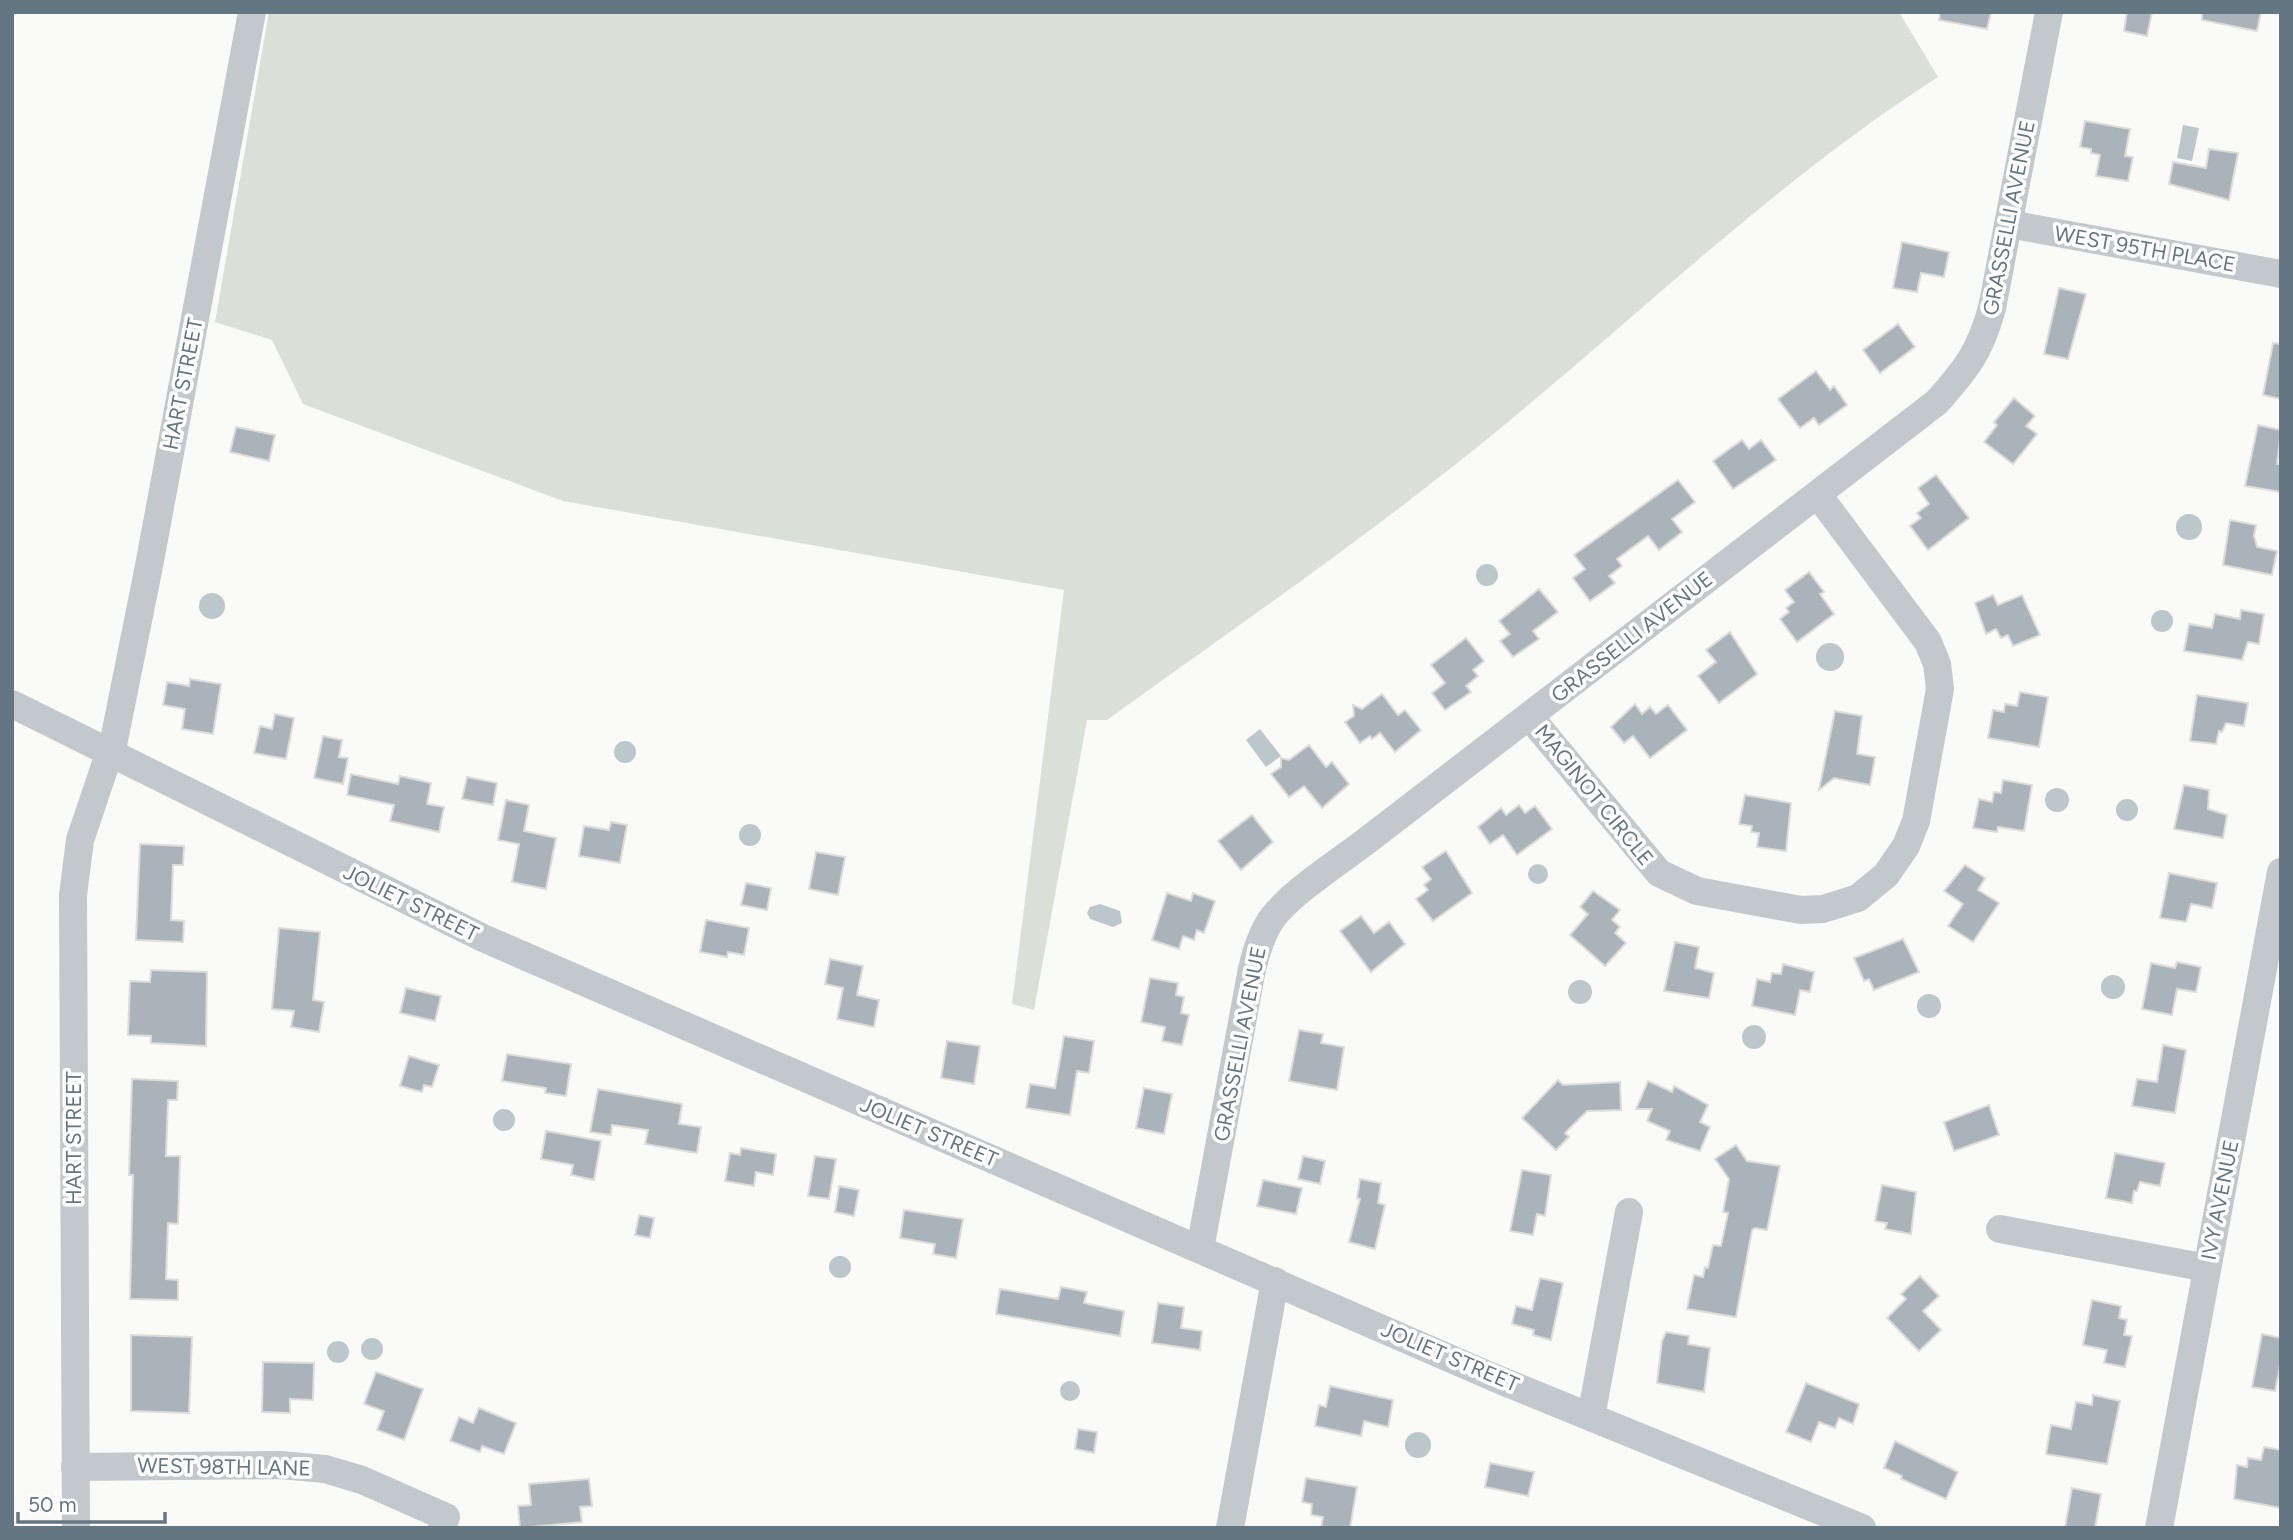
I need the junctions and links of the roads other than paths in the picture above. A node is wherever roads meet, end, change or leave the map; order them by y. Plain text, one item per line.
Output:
1 (252, 12) edge
2 (2049, 12) edge
3 (2009, 224) junction
4 (2281, 274) edge
5 (1818, 495) junction
6 (12, 704) edge
7 (1529, 716) junction
8 (110, 754) junction
9 (2281, 872) edge
10 (1629, 1212) dead end
11 (2000, 1229) dead end
12 (1200, 1249) junction
13 (2207, 1268) junction
14 (1275, 1281) junction
15 (1591, 1417) junction
16 (75, 1466) junction
17 (444, 1522) edge
18 (76, 1528) edge
19 (1230, 1528) edge
20 (1862, 1528) edge
21 (2159, 1528) edge

1 - 8 street, HART STREET
2 - 3 street, GRASSELLI AVENUE
3 - 4 street, WEST 95TH PLACE
3 - 5 street, GRASSELLI AVENUE
5 - 7 street, GRASSELLI AVENUE
5 - 7 street, MAGINOT CIRCLE
6 - 8 street, JOLIET STREET
7 - 12 street, GRASSELLI AVENUE
8 - 12 street, JOLIET STREET
8 - 16 street, HART STREET
9 - 13 street, IVY AVENUE
10 - 15 street
11 - 13 street
12 - 14 street, JOLIET STREET
13 - 21 street, IVY AVENUE
14 - 15 street, JOLIET STREET
14 - 19 street
15 - 20 street, JOLIET STREET
16 - 17 street, WEST 98TH LANE
16 - 18 street, HART STREET

